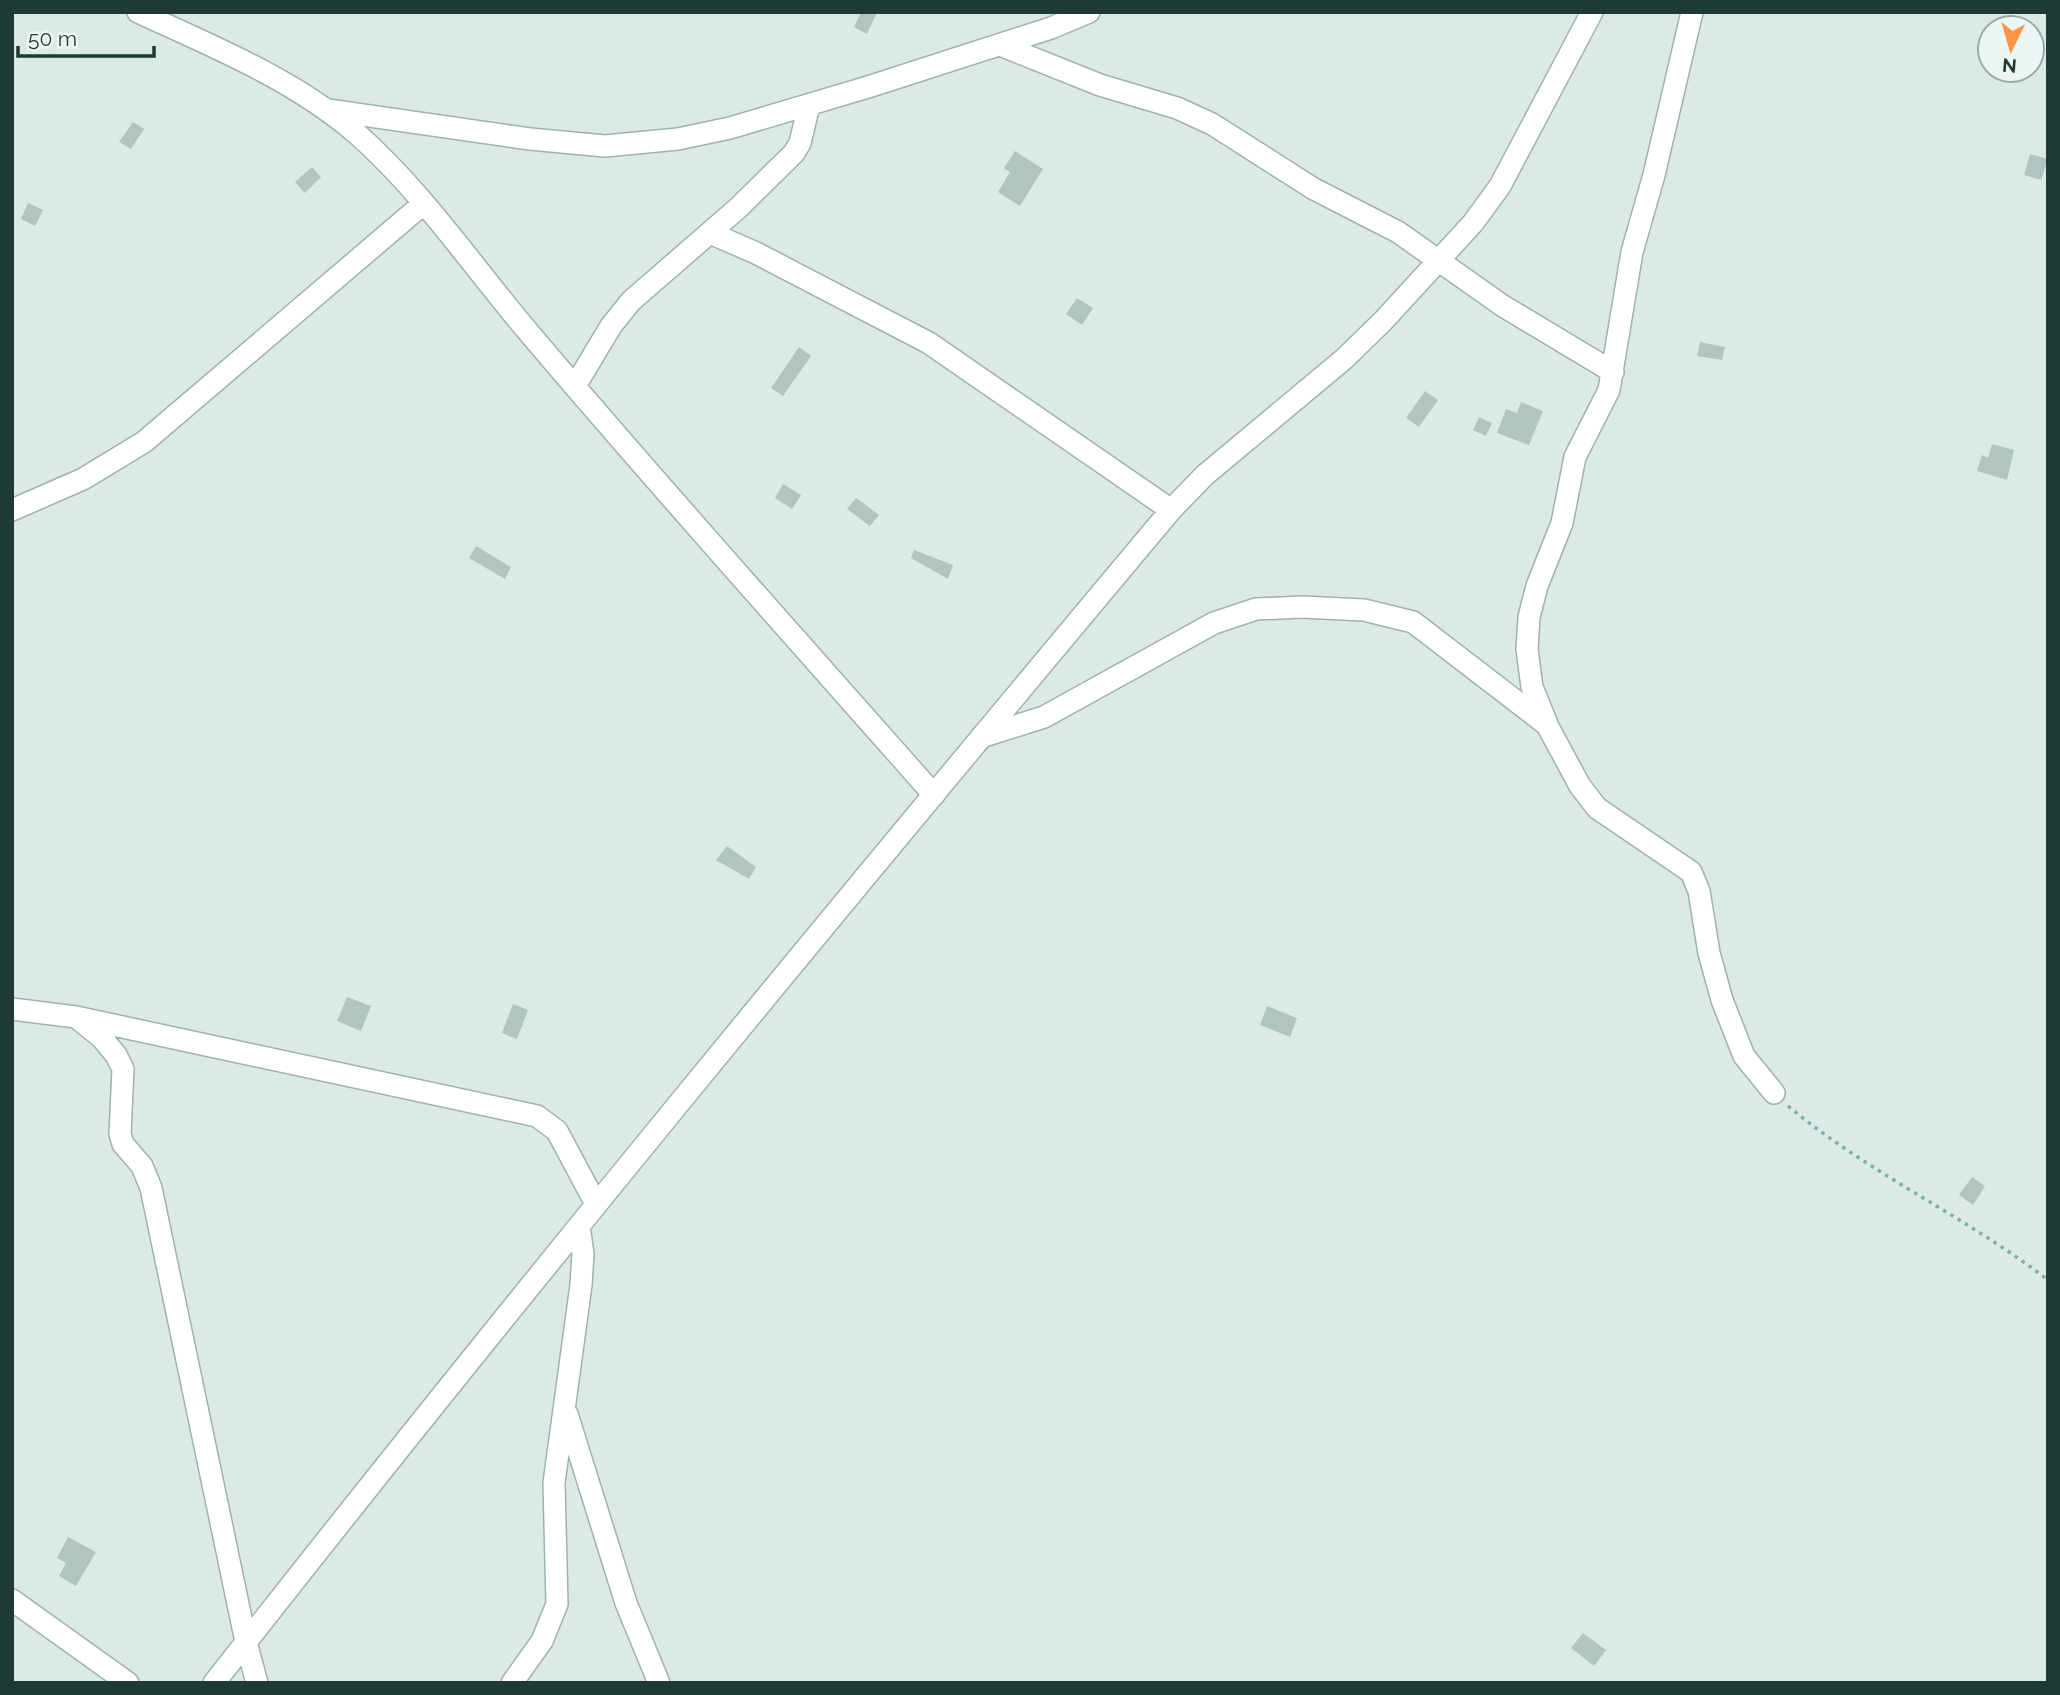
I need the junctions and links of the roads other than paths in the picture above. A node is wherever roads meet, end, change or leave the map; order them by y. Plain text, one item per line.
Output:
1 (138, 12) edge
2 (1089, 12) edge
3 (1592, 12) edge
4 (1692, 12) edge
5 (1000, 45) junction
6 (809, 105) junction
7 (326, 110) junction
8 (423, 204) junction
9 (710, 233) junction
10 (1437, 261) junction
11 (1613, 372) junction
12 (575, 386) junction
13 (12, 510) edge
14 (1171, 510) junction
15 (1547, 725) junction
16 (981, 737) junction
17 (933, 795) junction
18 (12, 1009) edge
19 (76, 1017) junction
20 (1773, 1093) road end
21 (596, 1204) junction
22 (579, 1226) junction
23 (565, 1406) junction
24 (12, 1600) edge
25 (246, 1642) junction
26 (660, 1682) edge
27 (128, 1683) edge
28 (214, 1683) edge
29 (257, 1683) edge
30 (512, 1683) edge

1 - 7 street
2 - 5 street
3 - 10 street
4 - 11 street
5 - 6 street
5 - 10 street
6 - 7 street
6 - 9 street
7 - 8 street
8 - 12 street
8 - 13 street
9 - 12 street
9 - 14 street
10 - 11 street
10 - 14 street
11 - 15 street
12 - 17 street
14 - 16 street
15 - 16 street
15 - 20 street
16 - 17 street
17 - 21 street
18 - 19 street
19 - 21 street
19 - 25 street
21 - 22 street
22 - 23 street
22 - 25 street
23 - 26 street
23 - 30 street
24 - 27 street
25 - 28 street
25 - 29 street

